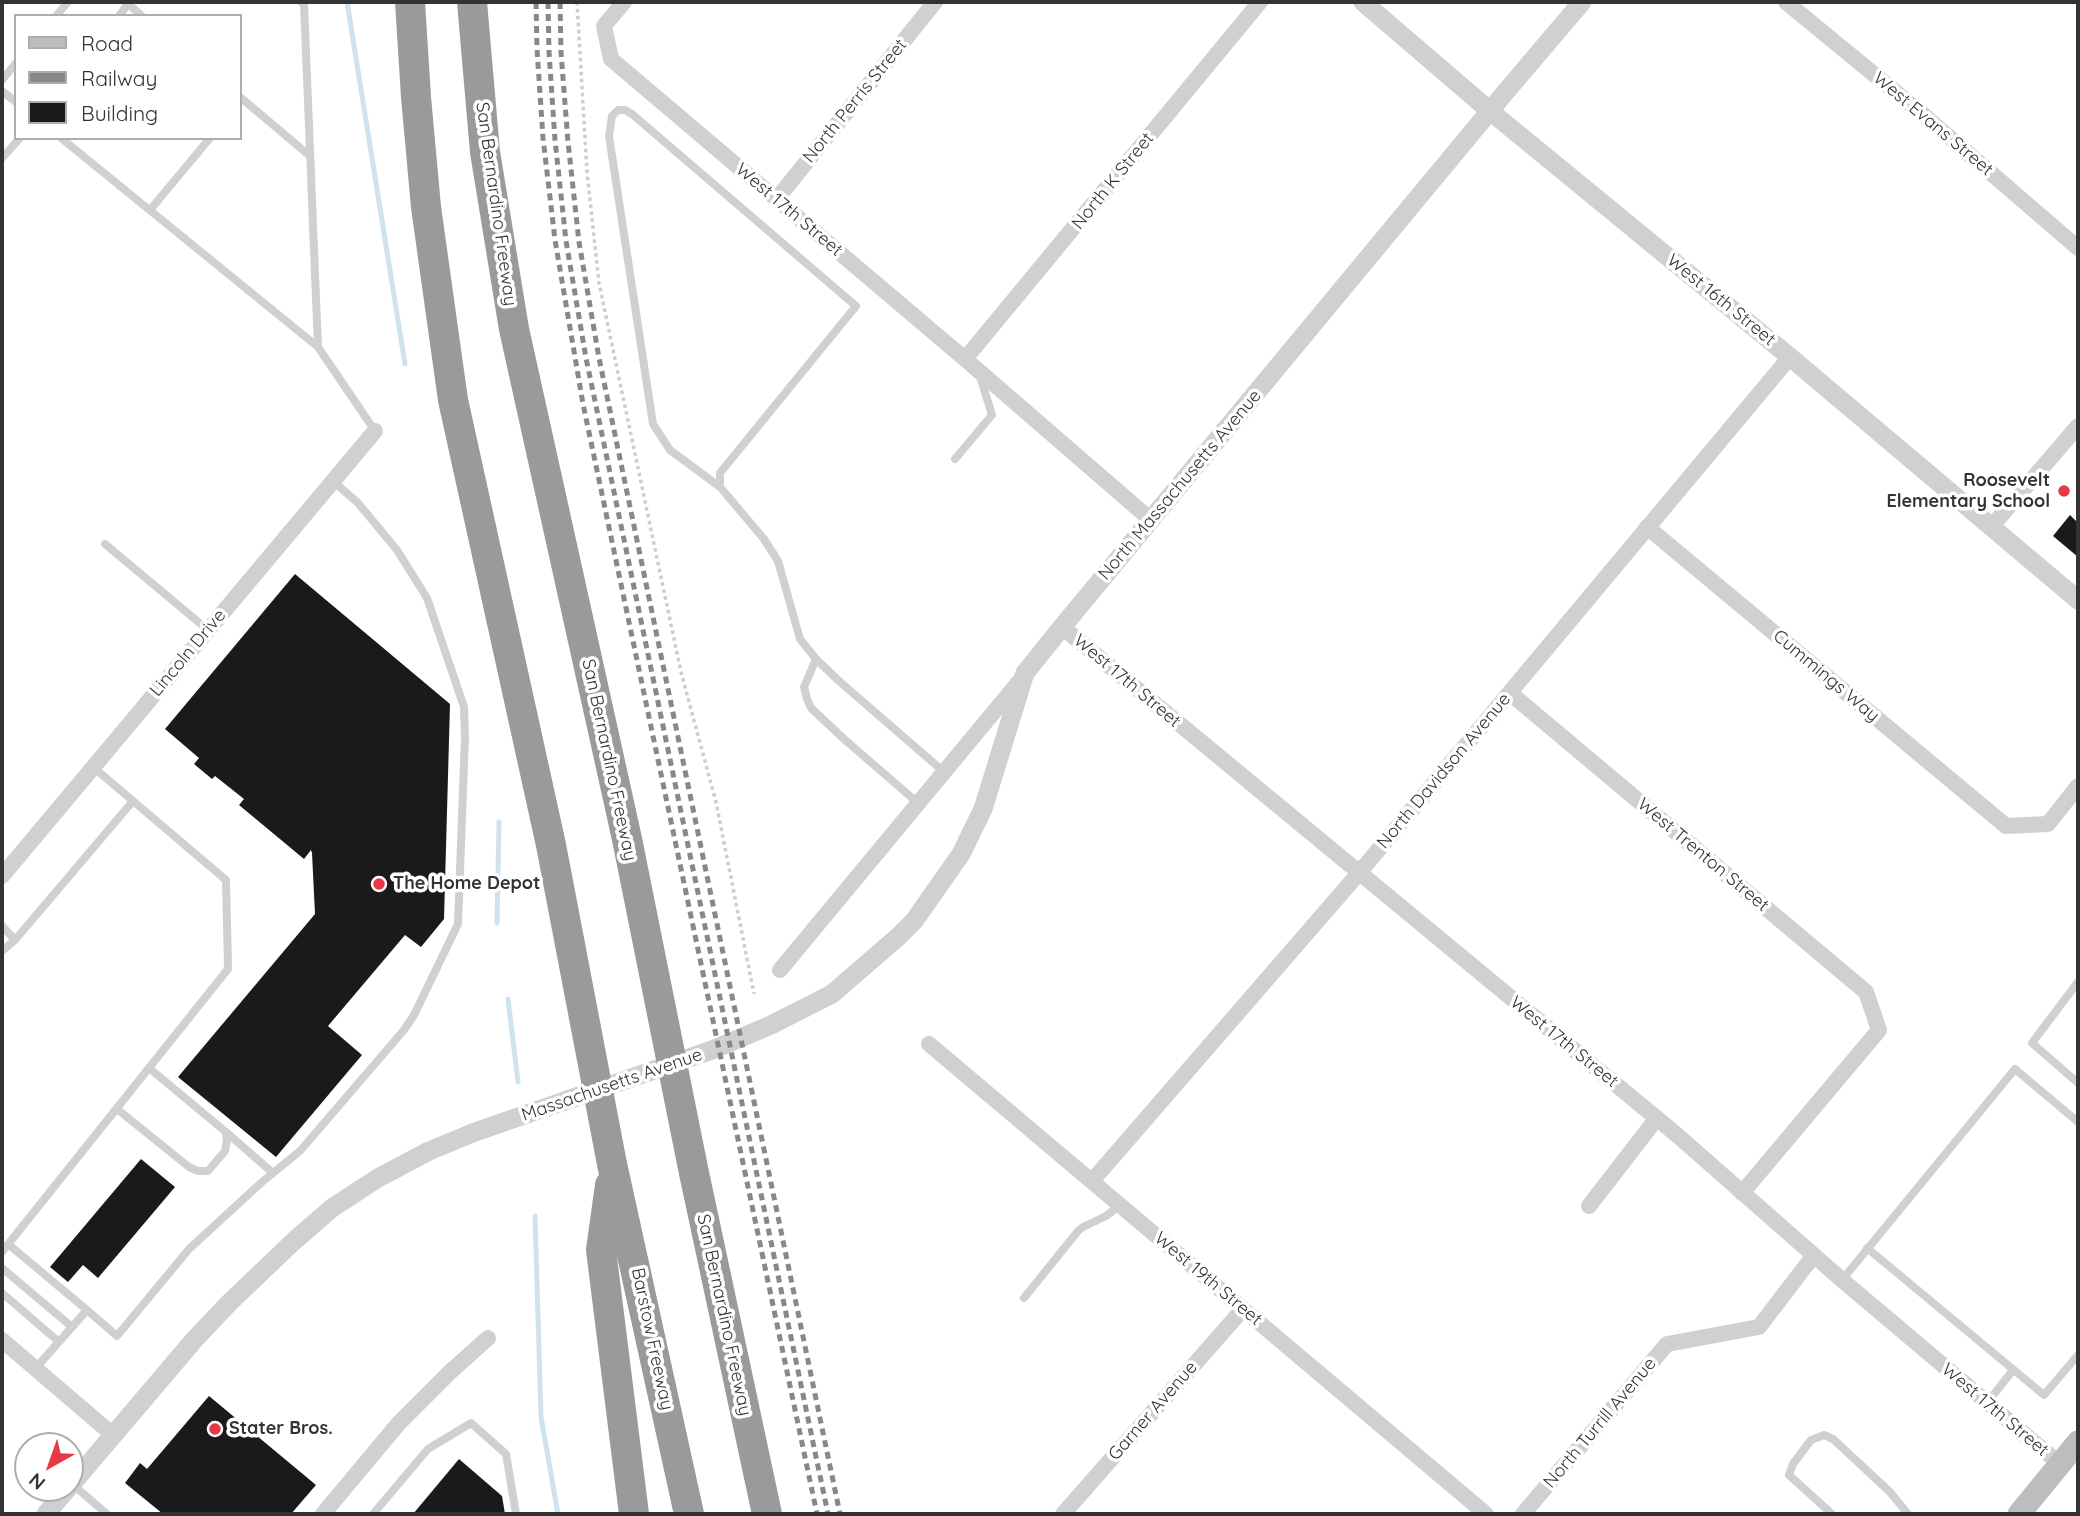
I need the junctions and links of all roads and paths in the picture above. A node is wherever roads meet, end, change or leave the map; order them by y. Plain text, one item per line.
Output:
1 (302, 2) edge
2 (410, 2) edge
3 (472, 2) edge
4 (577, 2) edge
5 (624, 2) edge
6 (934, 2) edge
7 (1260, 2) edge
8 (1363, 2) edge
9 (1582, 2) edge
10 (1786, 2) edge
11 (14, 66) edge
12 (2, 80) edge
13 (242, 100) edge
14 (1490, 111) junction
15 (18, 140) edge
16 (63, 140) edge
17 (208, 140) edge
18 (310, 156) junction
19 (2, 158) edge
20 (776, 200) junction
21 (150, 210) junction
22 (2078, 248) edge
23 (318, 347) junction
24 (1790, 357) junction
25 (965, 359) junction
26 (978, 370) junction
27 (2078, 426) edge
28 (375, 431) joint
29 (955, 459) dead end
30 (333, 481) junction
31 (720, 487) junction
32 (1151, 520) junction
33 (1992, 526) junction
34 (1647, 527) junction
35 (104, 544) dead end
36 (2078, 600) edge
37 (1062, 627) junction
38 (208, 630) junction
39 (816, 659) junction
40 (1025, 674) junction
41 (1510, 693) junction
42 (93, 766) junction
43 (944, 772) junction
44 (2078, 786) edge
45 (133, 801) junction
46 (918, 803) junction
47 (1359, 873) junction
48 (2, 876) edge
49 (2, 926) edge
50 (15, 940) junction
51 (2, 951) edge
52 (780, 970) dead end
53 (2078, 982) edge
54 (754, 995) dead end
55 (929, 1044) dead end
56 (149, 1068) junction
57 (2078, 1083) edge
58 (117, 1109) junction
59 (1657, 1118) junction
60 (2078, 1122) edge
61 (226, 1132) junction
62 (612, 1164) junction
63 (274, 1173) junction
64 (1092, 1181) junction
65 (1742, 1193) junction
66 (1120, 1205) junction
67 (1589, 1206) dead end
68 (8, 1244) junction
69 (1867, 1248) junction
70 (2, 1252) edge
71 (1814, 1255) junction
72 (2, 1268) edge
73 (1842, 1280) junction
74 (2, 1293) edge
75 (1024, 1298) dead end
76 (1243, 1309) junction
77 (87, 1310) junction
78 (72, 1327) junction
79 (488, 1338) dead end
80 (2, 1340) edge
81 (59, 1342) junction
82 (2078, 1355) edge
83 (36, 1369) junction
84 (2014, 1370) junction
85 (1987, 1403) junction
86 (113, 1435) junction
87 (2078, 1442) edge
88 (2060, 1464) junction
89 (84, 1469) edge
90 (84, 1497) edge
91 (1475, 1511) edge
92 (107, 1514) edge
93 (323, 1514) edge
94 (373, 1514) edge
95 (516, 1514) edge
96 (635, 1514) edge
97 (690, 1514) edge
98 (767, 1514) edge
99 (1063, 1514) edge
100 (1523, 1514) edge
101 (1832, 1514) edge
102 (1908, 1514) edge
103 (2021, 1514) edge

1 - 18 lane
2 - 62 highway
3 - 98 highway, San Bernardino Freeway
4 - 54 path
5 - 20 street, West 17th Street
6 - 20 street, North Perris Street
7 - 25 street, North K Street
8 - 14 street, West 16th Street
9 - 14 street, North Massachusetts Avenue
10 - 22 street, West Evans Street
11 - 12 lane
13 - 18 lane
14 - 24 street, West 16th Street
14 - 32 street, North Massachusetts Avenue
15 - 19 lane
16 - 21 lane
17 - 21 lane
18 - 23 lane
20 - 25 street, West 17th Street
21 - 23 lane
23 - 28 lane
24 - 33 street, West 16th Street
24 - 34 street, North Davidson Avenue
25 - 26 street, West 17th Street
26 - 29 lane
26 - 32 street, West 17th Street
27 - 33 street
28 - 30 street, Lincoln Drive
30 - 38 street, Lincoln Drive
30 - 63 lane
31 - 31 lane
31 - 39 lane
32 - 37 street, North Massachusetts Avenue
33 - 36 street, West 16th Street
34 - 41 street, North Davidson Avenue
34 - 44 street, Cummings Way
35 - 38 lane
37 - 40 street, North Massachusetts Avenue
37 - 47 street, West 17th Street
38 - 42 street, Lincoln Drive
39 - 43 lane
39 - 46 lane
40 - 43 street, North Massachusetts Avenue
40 - 86 street, Massachusetts Avenue
41 - 47 street, North Davidson Avenue
41 - 65 street, West Trenton Street
42 - 45 lane
42 - 48 street, Lincoln Drive
43 - 46 street, North Massachusetts Avenue
45 - 50 lane
45 - 56 lane
46 - 52 street, North Massachusetts Avenue
47 - 59 street, West 17th Street
47 - 64 street, North Davidson Avenue
49 - 50 lane
50 - 51 lane
53 - 57 lane
55 - 64 street, West 19th Street
56 - 58 lane
56 - 61 lane
58 - 61 lane
58 - 68 lane
59 - 65 street, West 17th Street
59 - 67 street
60 - 69 lane
61 - 63 lane
62 - 96 highway
62 - 97 highway, Barstow Freeway
63 - 77 lane
64 - 66 street, West 19th Street
65 - 71 street, West 17th Street
66 - 75 lane
66 - 76 street, West 19th Street
68 - 70 lane
68 - 77 lane
69 - 73 lane
69 - 84 lane
71 - 73 street, West 17th Street
71 - 100 street, North Turrill Avenue
72 - 78 lane
73 - 85 street, West 17th Street
74 - 81 lane
76 - 91 street, West 19th Street
76 - 99 street, Garner Avenue
77 - 78 lane
78 - 81 lane
79 - 93 street
80 - 83 street
81 - 83 lane
82 - 84 lane
83 - 86 street
84 - 85 lane
85 - 88 street, West 17th Street
86 - 89 street, Massachusetts Avenue
87 - 88 main road
88 - 103 main road
90 - 92 lane
94 - 95 lane
101 - 102 lane

